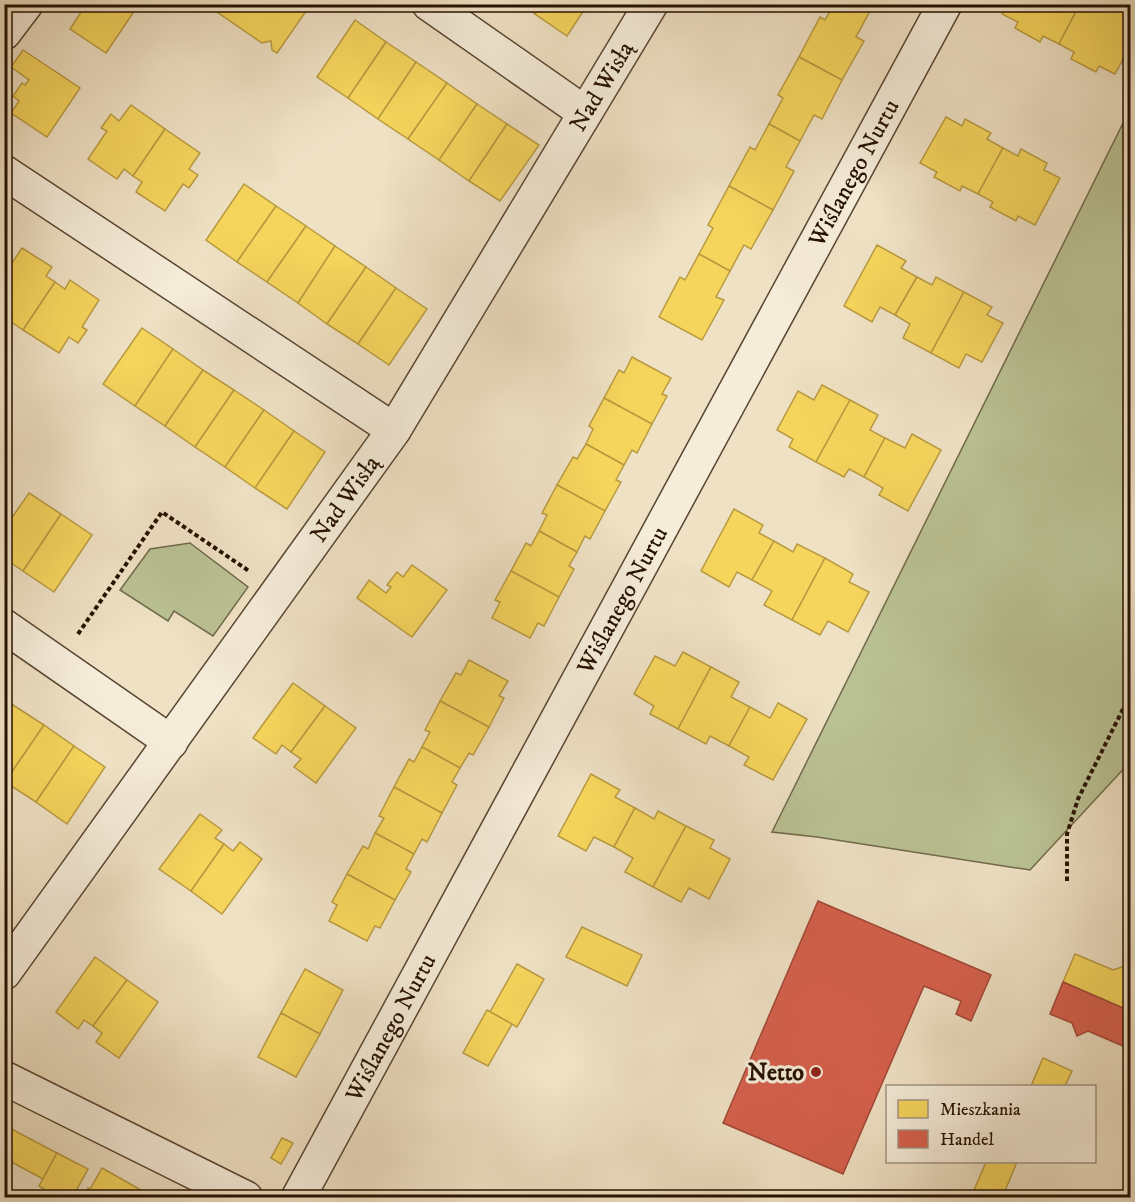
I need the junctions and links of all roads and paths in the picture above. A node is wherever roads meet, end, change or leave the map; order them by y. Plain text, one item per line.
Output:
1 (26, 4) edge
2 (429, 4) edge
3 (651, 4) edge
4 (945, 4) edge
5 (4, 33) edge
6 (585, 113) junction
7 (4, 172) edge
8 (394, 430) junction
9 (238, 564) dead end
10 (4, 626) edge
11 (57, 663) junction
12 (1131, 695) edge
13 (171, 742) junction
14 (1067, 881) dead end
15 (4, 973) edge
16 (4, 1078) edge
17 (246, 1197) edge
18 (298, 1197) edge

1 - 5 street
2 - 6 street
3 - 6 street, Nad Wisłą
4 - 18 street, Wiślanego Nurtu
6 - 8 street, Nad Wisłą
7 - 8 street
8 - 13 street, Nad Wisłą
9 - 11 path
10 - 11 street
11 - 13 street
12 - 14 path
13 - 15 street, Nad Wisłą
16 - 17 street

